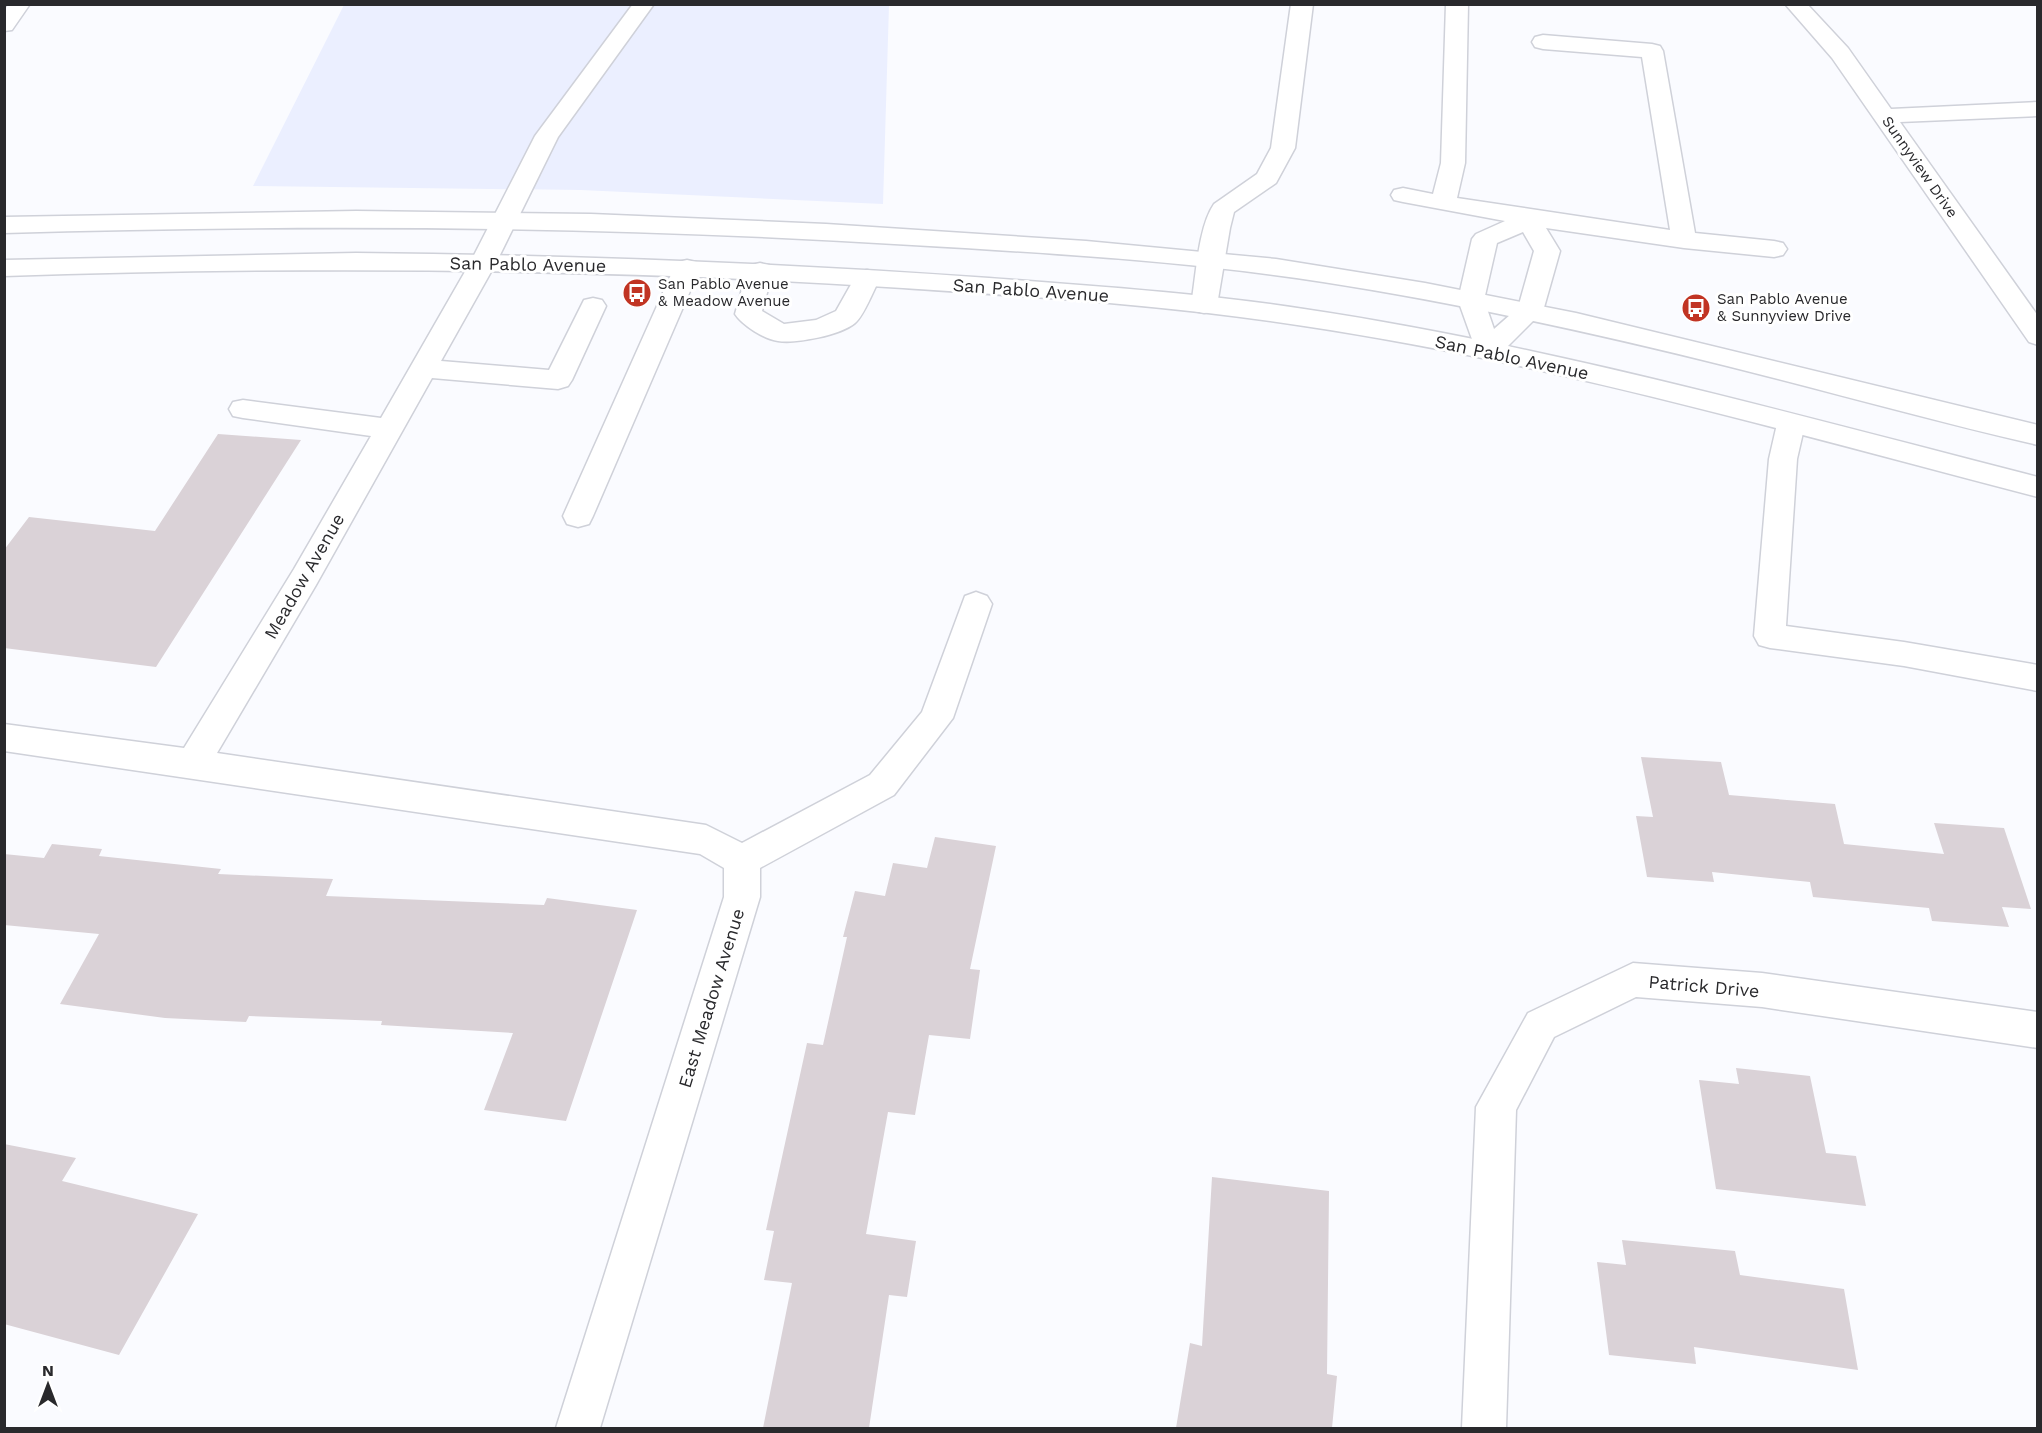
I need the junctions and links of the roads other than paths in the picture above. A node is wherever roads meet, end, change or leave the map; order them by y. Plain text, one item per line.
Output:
1 (20, 4) edge
2 (644, 4) edge
3 (1302, 4) edge
4 (1457, 4) edge
5 (1795, 4) edge
6 (4, 25) edge
7 (1543, 42) dead end
8 (2037, 109) edge
9 (1884, 116) junction
10 (1403, 195) dead end
11 (1443, 203) junction
12 (1529, 219) junction
13 (504, 220) junction
14 (4, 225) edge
15 (1684, 240) junction
16 (1774, 249) dead end
17 (1212, 260) junction
18 (483, 263) junction
19 (4, 268) edge
20 (687, 268) junction
21 (760, 271) junction
22 (867, 278) junction
23 (2025, 298) edge
24 (1471, 300) junction
25 (1204, 304) junction
26 (593, 306) dead end
27 (1530, 311) junction
28 (2037, 336) edge
29 (1488, 350) junction
30 (423, 368) junction
31 (243, 409) dead end
32 (1791, 424) junction
33 (389, 429) junction
34 (2037, 435) edge
35 (2037, 487) edge
36 (578, 516) dead end
37 (976, 604) dead end
38 (2037, 678) edge
39 (4, 737) edge
40 (193, 763) junction
41 (742, 860) junction
42 (2037, 1030) edge
43 (578, 1428) edge
44 (1484, 1428) edge

1 - 6 main road
2 - 13 main road, Meadow Avenue
3 - 17 main road
4 - 11 main road
5 - 9 main road, Sunnyview Drive
7 - 15 main road
8 - 9 main road
9 - 23 main road, Sunnyview Drive
10 - 11 main road
11 - 12 main road
12 - 15 main road
12 - 24 main road
12 - 27 main road
13 - 14 main road
13 - 17 main road
13 - 18 main road, Meadow Avenue
15 - 16 main road
17 - 24 main road
17 - 25 main road
18 - 19 main road, San Pablo Avenue
18 - 20 main road, San Pablo Avenue
18 - 30 main road, Meadow Avenue
20 - 21 main road, San Pablo Avenue
20 - 36 main road
21 - 22 main road, San Pablo Avenue
21 - 22 main road
22 - 25 main road, San Pablo Avenue
23 - 28 main road, Sunnyview Drive
24 - 27 main road
24 - 29 main road
25 - 29 main road, San Pablo Avenue
26 - 30 main road
27 - 29 main road
27 - 34 main road
29 - 32 main road, San Pablo Avenue
30 - 33 main road, Meadow Avenue
31 - 33 main road
32 - 35 main road, San Pablo Avenue
32 - 38 main road
33 - 40 main road, Meadow Avenue
37 - 41 main road
39 - 40 main road
40 - 41 main road
41 - 43 main road, East Meadow Avenue
42 - 44 main road, Patrick Drive

